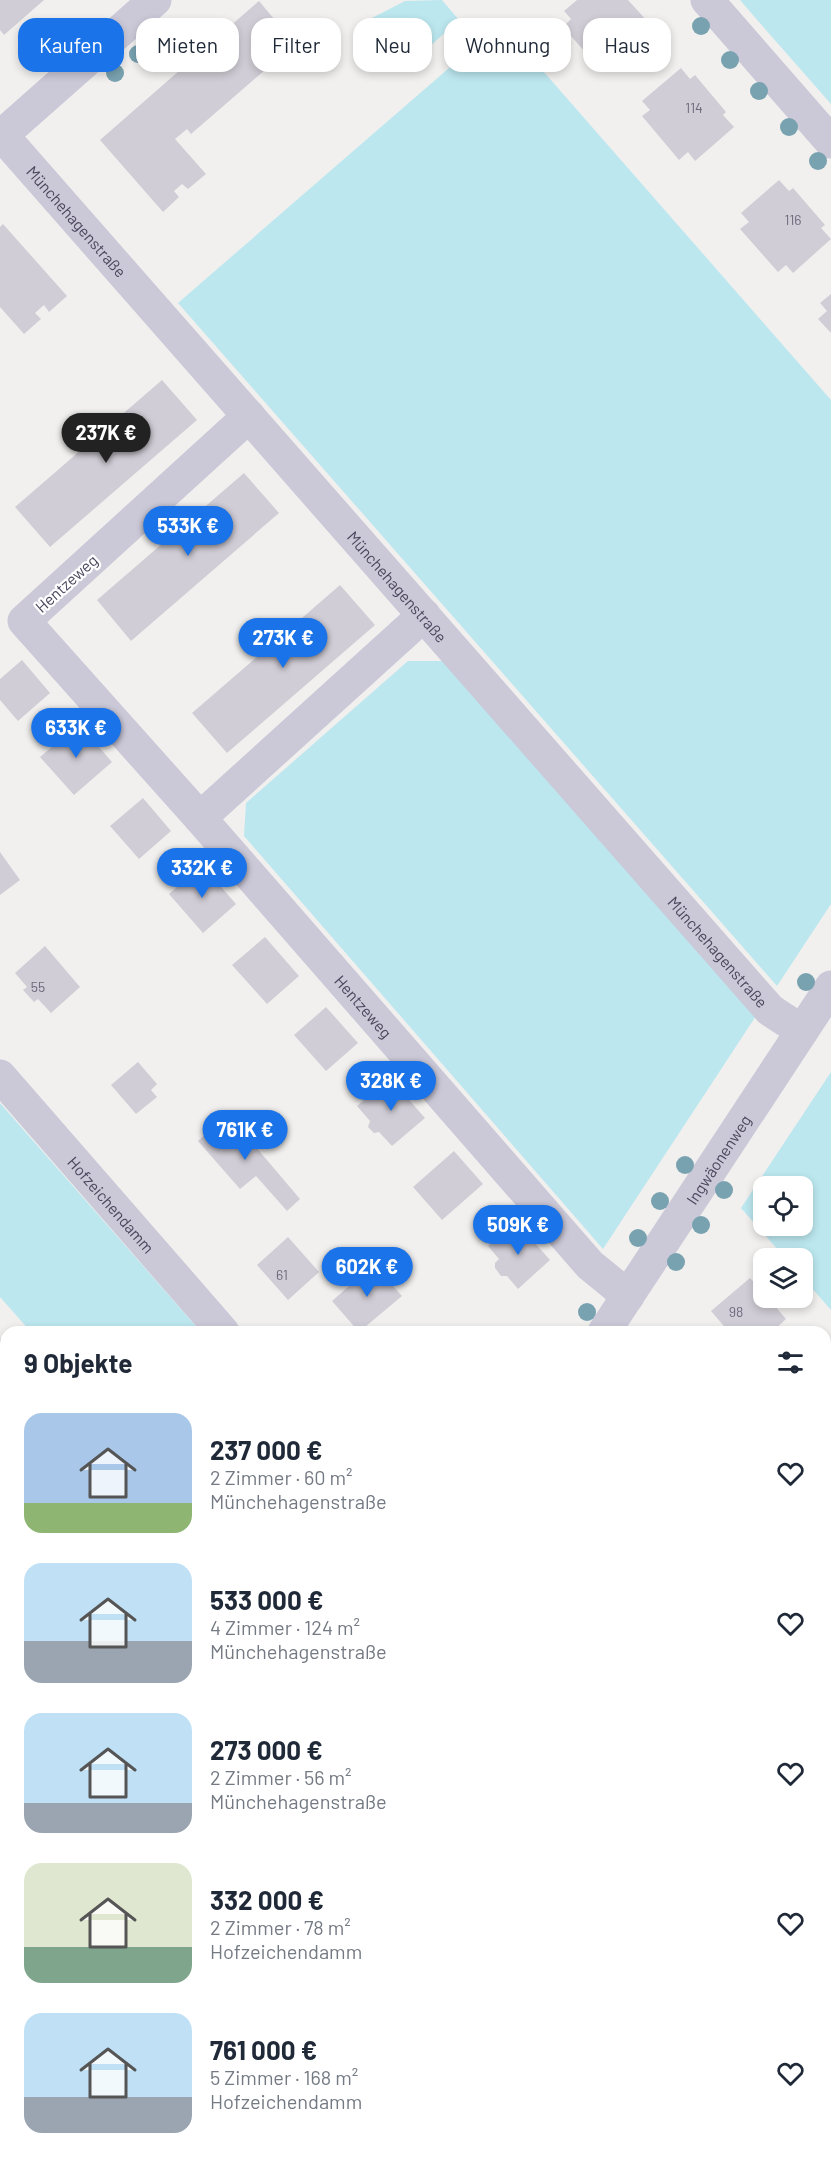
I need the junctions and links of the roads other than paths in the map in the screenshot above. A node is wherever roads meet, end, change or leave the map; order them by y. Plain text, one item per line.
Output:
1 (155, 0) edge
2 (707, 0) edge
3 (1, 135) edge
4 (831, 142) edge
5 (249, 416) junction
6 (424, 615) junction
7 (200, 818) junction
8 (831, 987) edge
9 (802, 1031) junction
10 (0, 1077) edge
11 (628, 1296) junction
12 (219, 1326) edge
13 (608, 1326) edge

1 - 3 street
2 - 4 street
3 - 5 street, Münchehagenstraße
5 - 6 street, Münchehagenstraße
5 - 7 street, Hentzeweg
6 - 7 street
6 - 9 street, Münchehagenstraße
7 - 11 street, Hentzeweg
8 - 9 street, Ingwäonenweg
9 - 11 street, Ingwäonenweg
10 - 12 street, Hofzeichendamm
11 - 13 street, Ingwäonenweg

